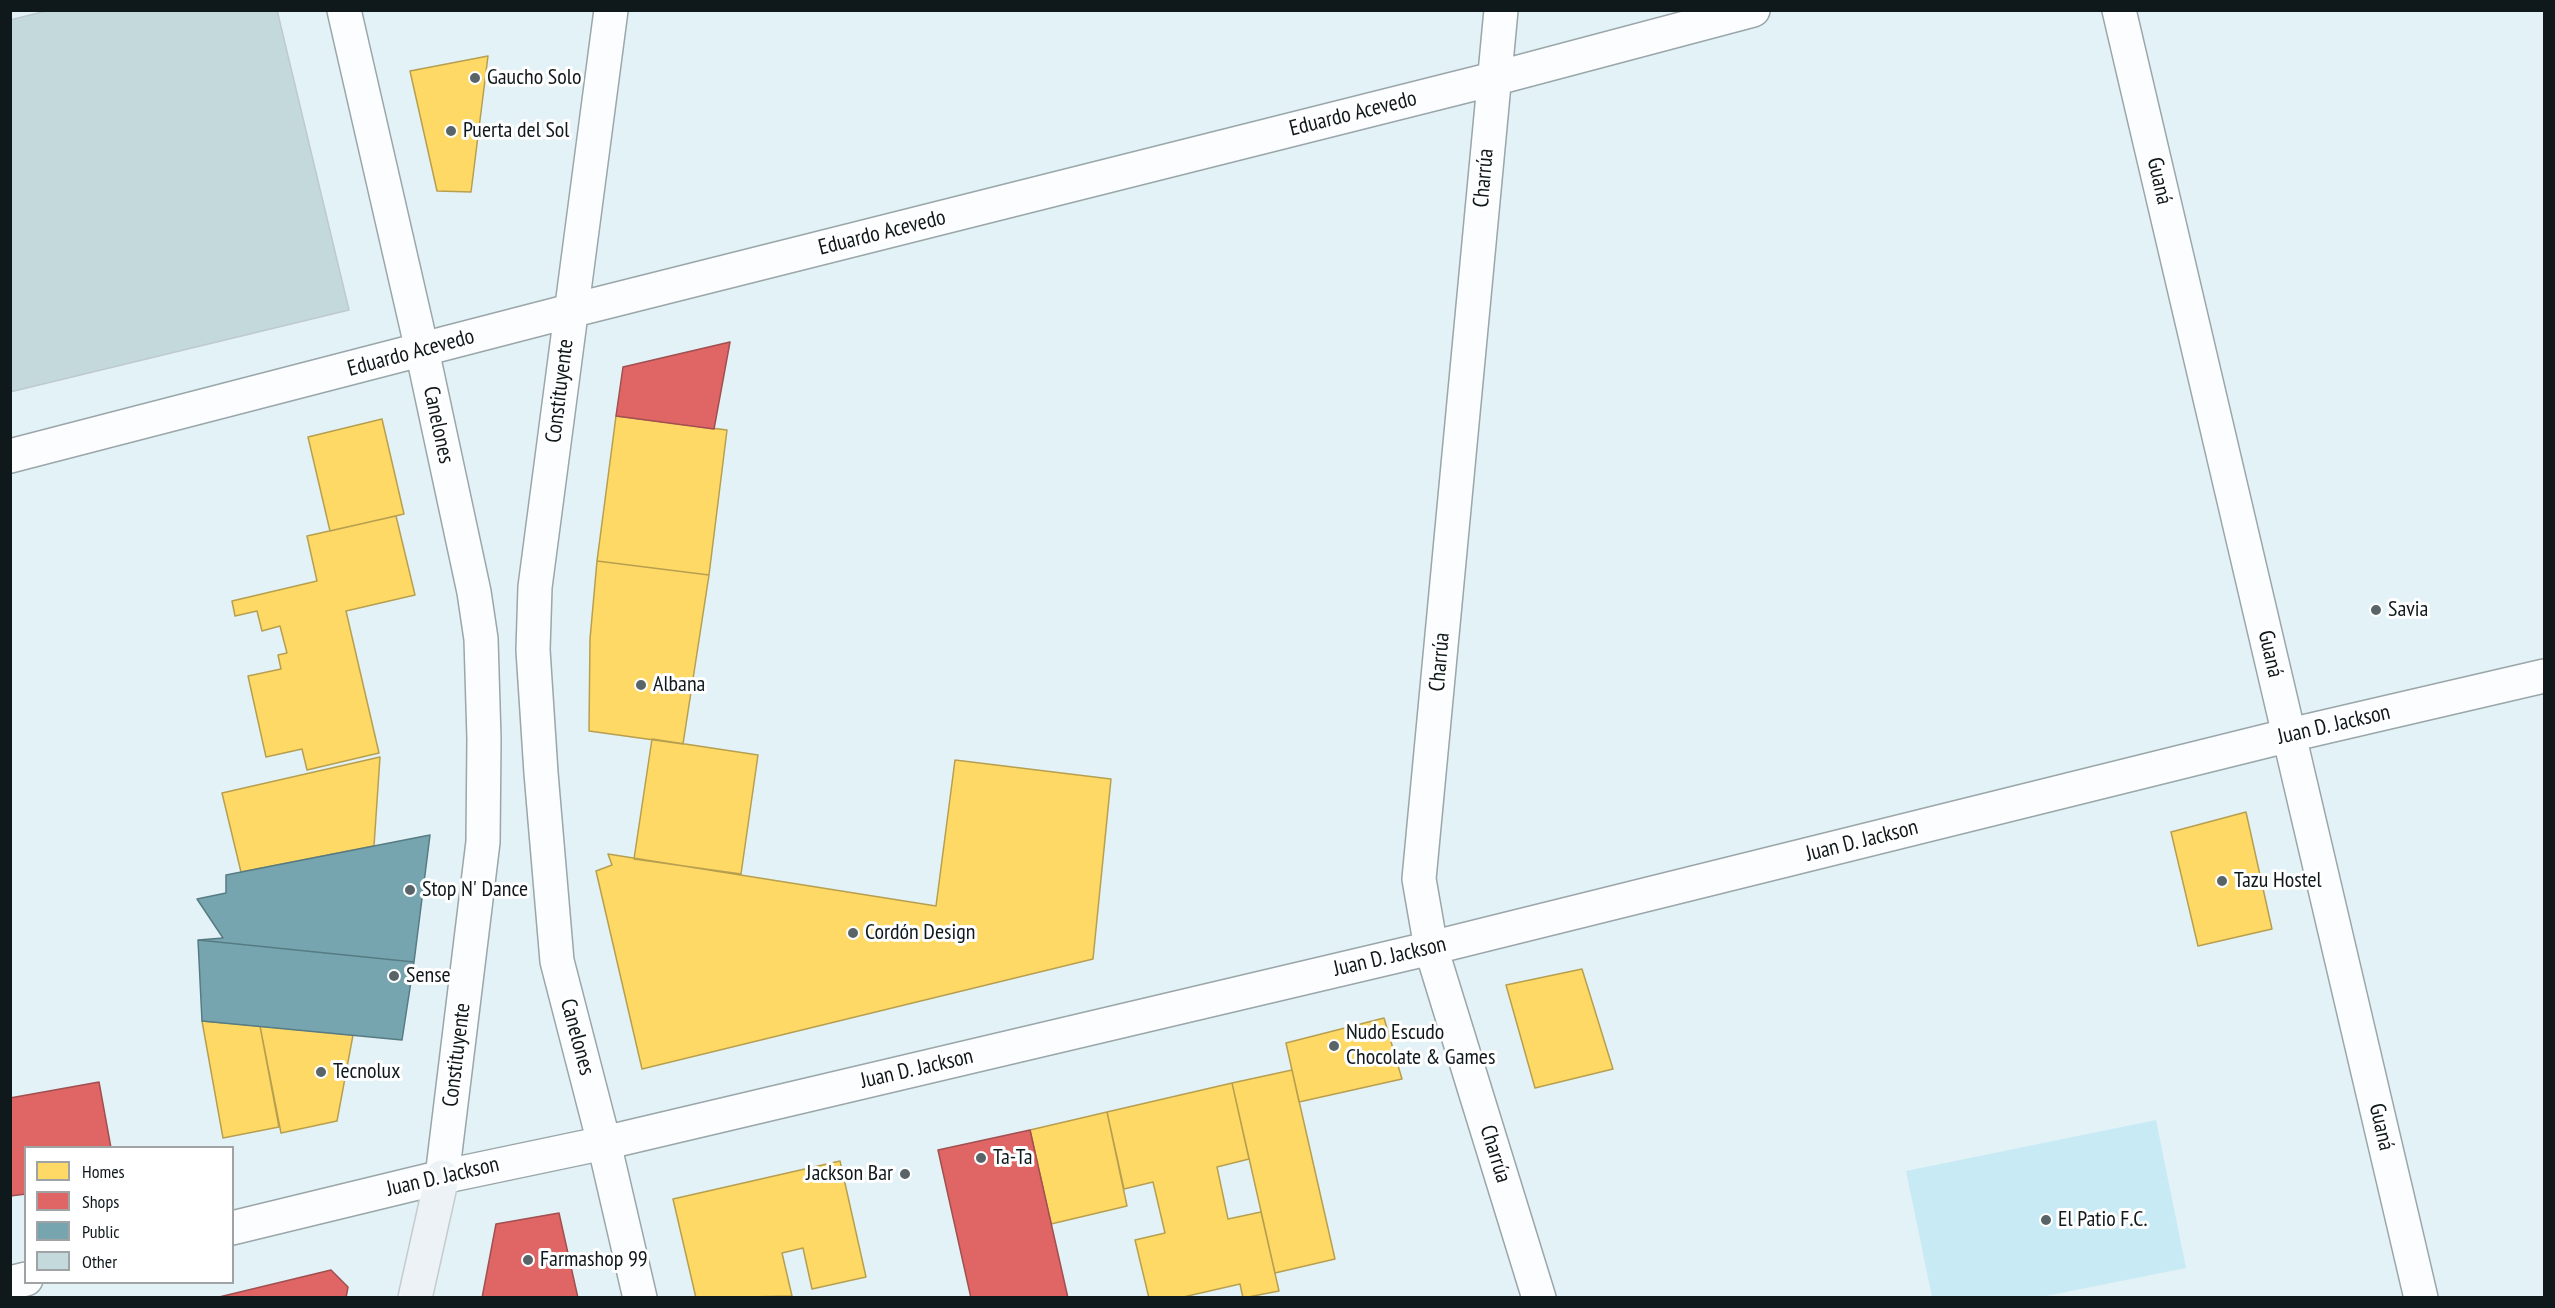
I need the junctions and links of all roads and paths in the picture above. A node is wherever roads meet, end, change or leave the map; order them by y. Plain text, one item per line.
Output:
1 (344, 10) edge
2 (611, 10) edge
3 (1501, 10) edge
4 (1754, 10) edge
5 (2119, 10) edge
6 (1493, 79) junction
7 (570, 311) junction
8 (422, 350) junction
9 (10, 456) edge
10 (2544, 675) edge
11 (2290, 735) junction
12 (484, 739) joint
13 (541, 773) joint
14 (1431, 948) junction
15 (604, 1143) junction
16 (442, 1177) junction
17 (234, 1228) edge
18 (415, 1298) edge
19 (640, 1298) edge
20 (1539, 1298) edge
21 (2421, 1298) edge

1 - 8 street, Canelones
2 - 7 street, Constituyente
3 - 6 street, Charrúa
4 - 6 street, Eduardo Acevedo
5 - 11 street, Guaná
6 - 7 street, Eduardo Acevedo
6 - 14 street, Charrúa
7 - 8 street, Eduardo Acevedo
7 - 13 street, Constituyente
8 - 9 street, Eduardo Acevedo
8 - 12 street, Canelones
10 - 11 street, Juan D. Jackson
11 - 14 street, Juan D. Jackson
11 - 21 street, Guaná
12 - 16 street, Constituyente
13 - 15 street, Canelones
14 - 15 street, Juan D. Jackson
14 - 20 street, Charrúa
15 - 16 street, Juan D. Jackson
15 - 19 street, Canelones
16 - 17 street, Juan D. Jackson
16 - 18 main road, Constituyente

